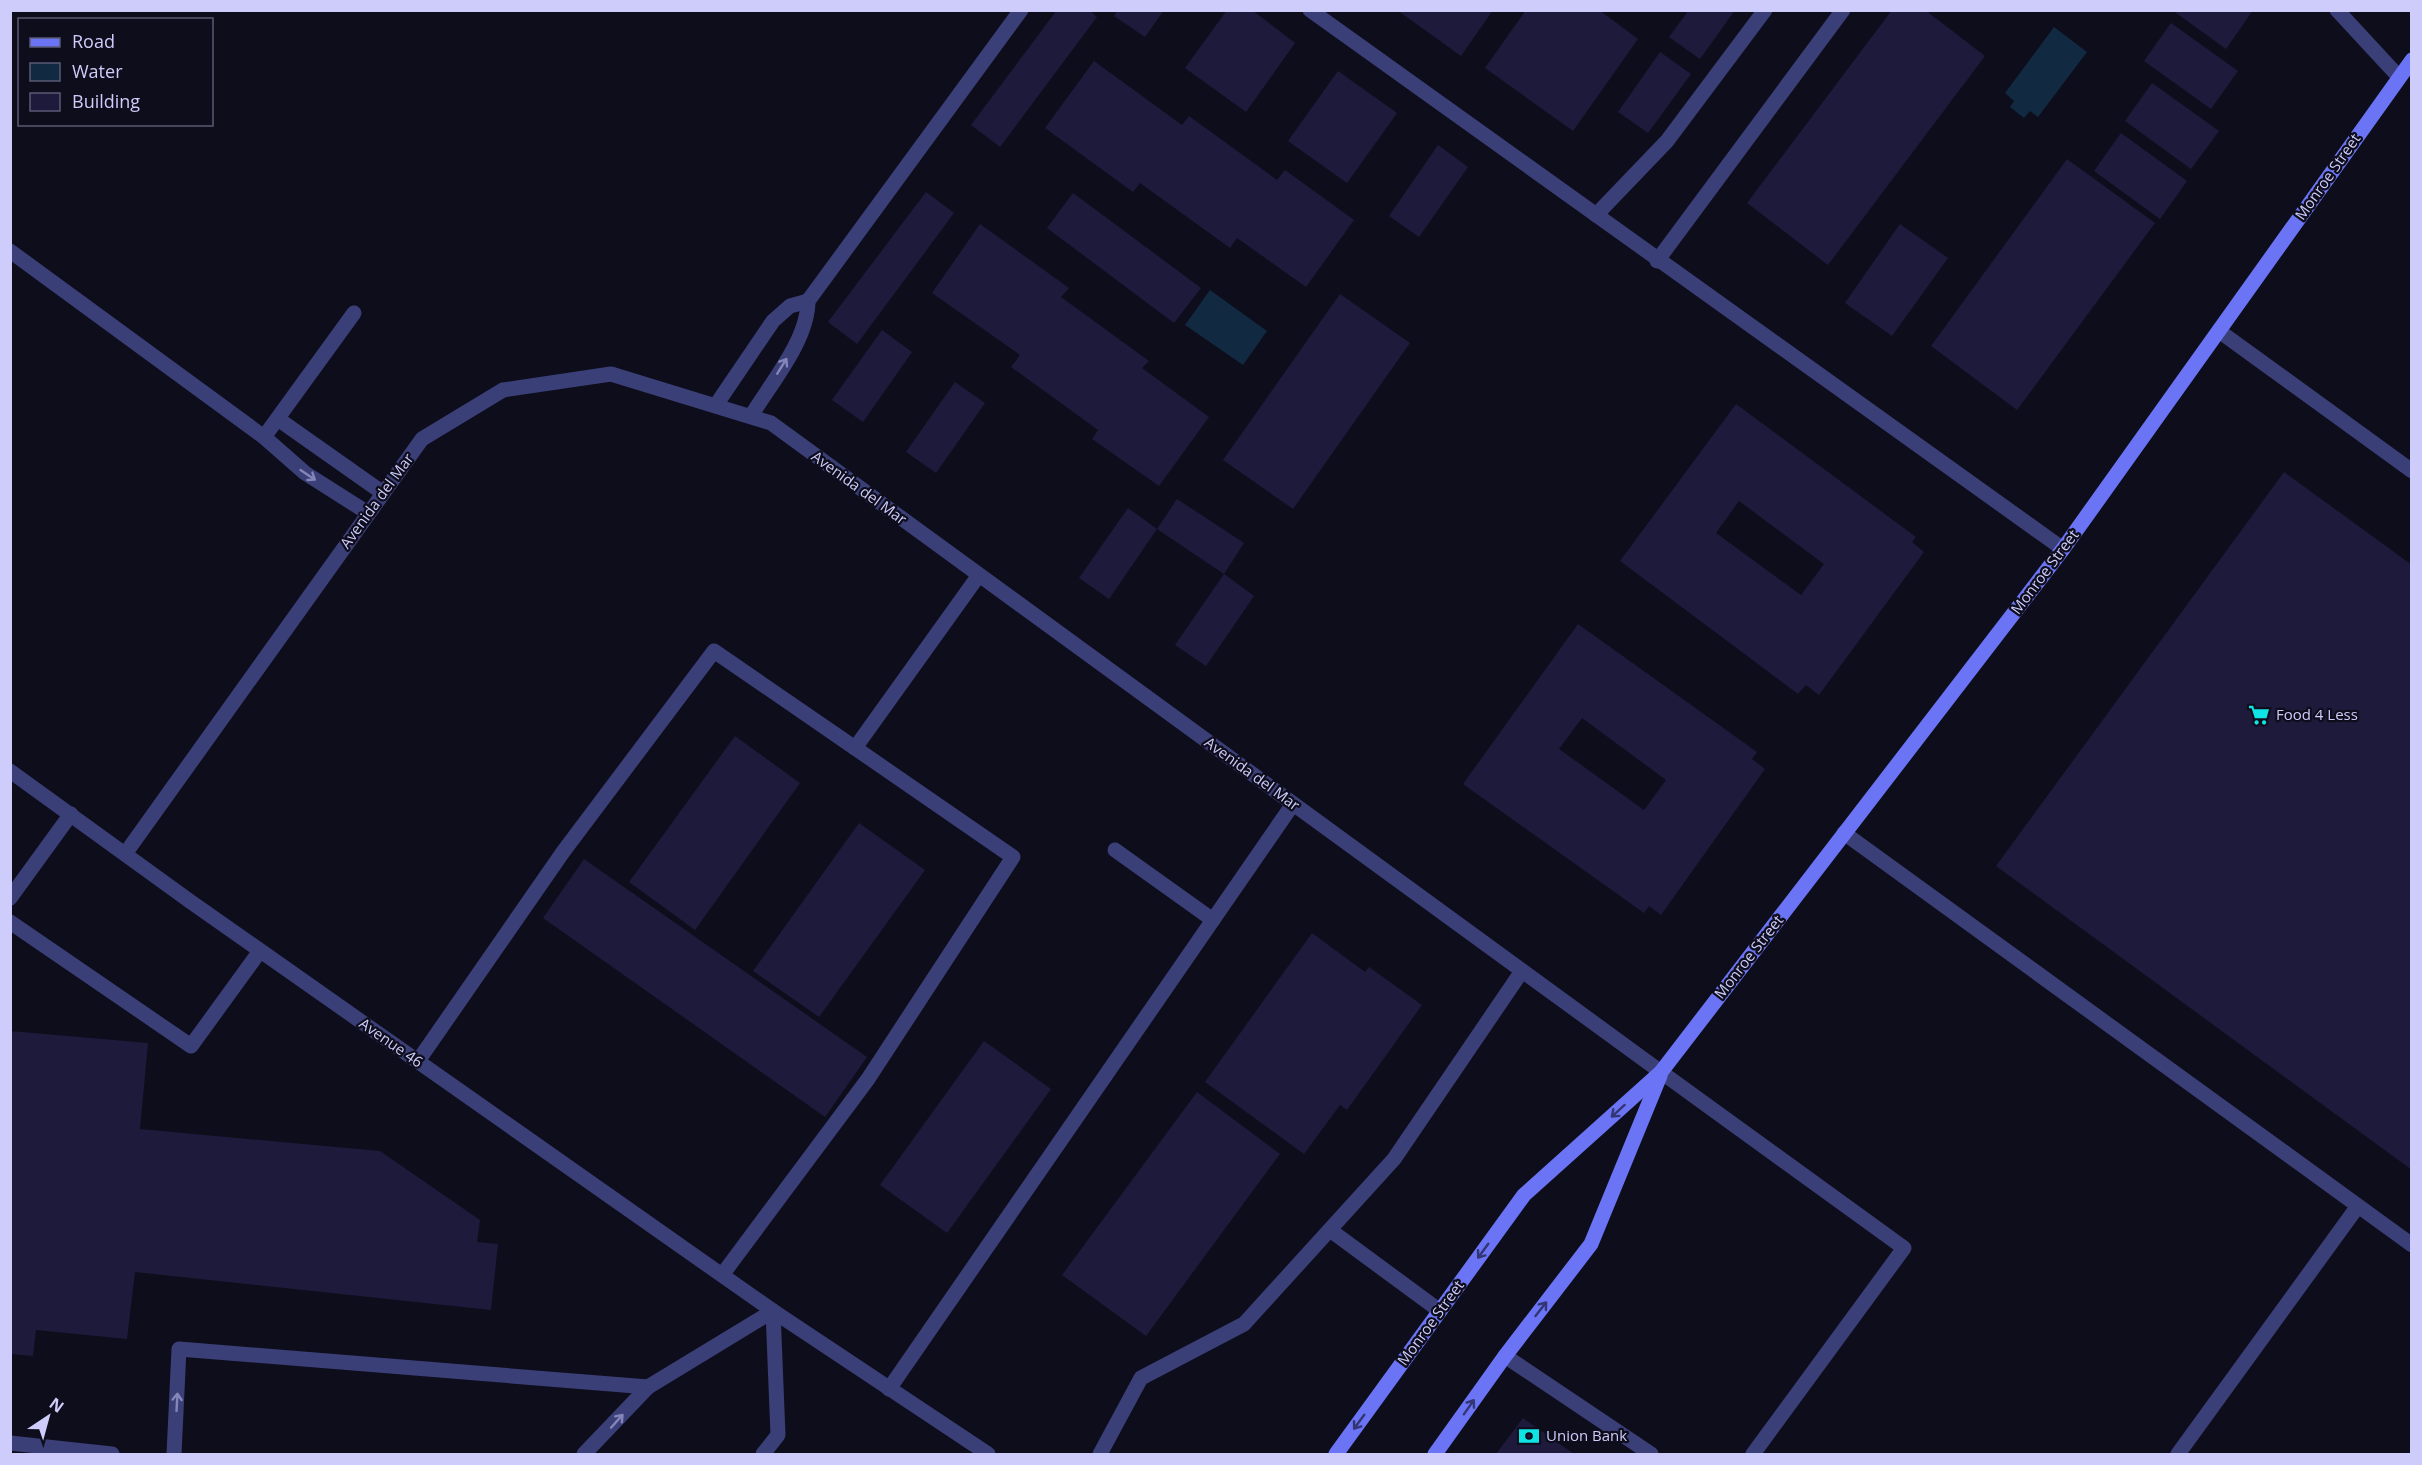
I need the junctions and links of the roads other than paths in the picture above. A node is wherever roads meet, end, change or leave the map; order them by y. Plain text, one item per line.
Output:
1 (1021, 10) edge
2 (1310, 10) edge
3 (1765, 10) edge
4 (1843, 10) edge
5 (2337, 10) edge
6 (2412, 60) edge
7 (2399, 77) junction
8 (1596, 215) junction
9 (10, 251) edge
10 (1657, 261) junction
11 (808, 301) junction
12 (354, 313) dead end
13 (2218, 331) junction
14 (716, 405) junction
15 (751, 416) junction
16 (278, 419) junction
17 (264, 437) junction
18 (2412, 471) edge
19 (383, 493) junction
20 (368, 513) junction
21 (2063, 549) junction
22 (979, 575) junction
23 (855, 748) junction
24 (10, 771) edge
25 (1293, 804) junction
26 (70, 814) junction
27 (1844, 833) junction
28 (1115, 850) dead end
29 (124, 854) junction
30 (10, 898) edge
31 (1213, 920) junction
32 (10, 922) edge
33 (260, 951) junction
34 (1522, 971) junction
35 (418, 1061) junction
36 (1661, 1072) junction
37 (2358, 1206) junction
38 (1330, 1230) junction
39 (2412, 1245) edge
40 (722, 1275) junction
41 (773, 1311) junction
42 (1440, 1311) junction
43 (1505, 1356) junction
44 (648, 1387) junction
45 (889, 1389) junction
46 (10, 1443) edge
47 (112, 1455) edge
48 (174, 1455) edge
49 (584, 1455) edge
50 (763, 1455) edge
51 (988, 1455) edge
52 (1100, 1455) edge
53 (1336, 1455) edge
54 (1435, 1455) edge
55 (1651, 1455) edge
56 (1754, 1455) edge
57 (2178, 1455) edge

1 - 11 street
2 - 8 street
3 - 8 street
4 - 10 street
5 - 7 street
6 - 7 main road, Monroe Street
7 - 13 main road, Monroe Street
8 - 10 street
9 - 17 street
10 - 21 street
11 - 14 street
15 -> 11 street
12 - 16 street
13 - 18 street
13 - 21 main road, Monroe Street
14 - 15 street, Avenida del Mar
14 - 19 street, Avenida del Mar
15 - 22 street, Avenida del Mar
16 - 17 street
16 - 19 street
17 -> 20 street
19 - 20 street, Avenida del Mar
20 - 29 street, Avenida del Mar
21 - 27 main road, Monroe Street
22 - 23 street
22 - 25 street, Avenida del Mar
23 - 35 street
23 - 40 street
24 - 26 street, Avenue 46
25 - 31 street
25 - 34 street, Avenida del Mar
26 - 29 street, Avenue 46
26 - 30 street
27 - 36 main road, Monroe Street
27 - 37 street
28 - 31 street
29 - 33 street, Avenue 46
31 - 45 street
32 - 33 street
33 - 35 street, Avenue 46
34 - 36 street, Avenida del Mar
34 - 38 street
35 - 40 street, Avenue 46
36 -> 42 main road, Monroe Street
43 -> 36 main road, Monroe Street
36 - 56 street, Avenida del Mar
37 - 39 street
37 - 57 street
38 - 42 street
38 - 52 street
40 - 41 street, Avenue 46
41 - 44 street
41 - 45 street, Avenue 46
41 - 50 street
42 -> 53 main road, Monroe Street
54 -> 43 main road, Monroe Street
43 - 55 street
48 -> 44 street
49 -> 44 street
45 - 51 street, Avenue 46
46 - 47 street

